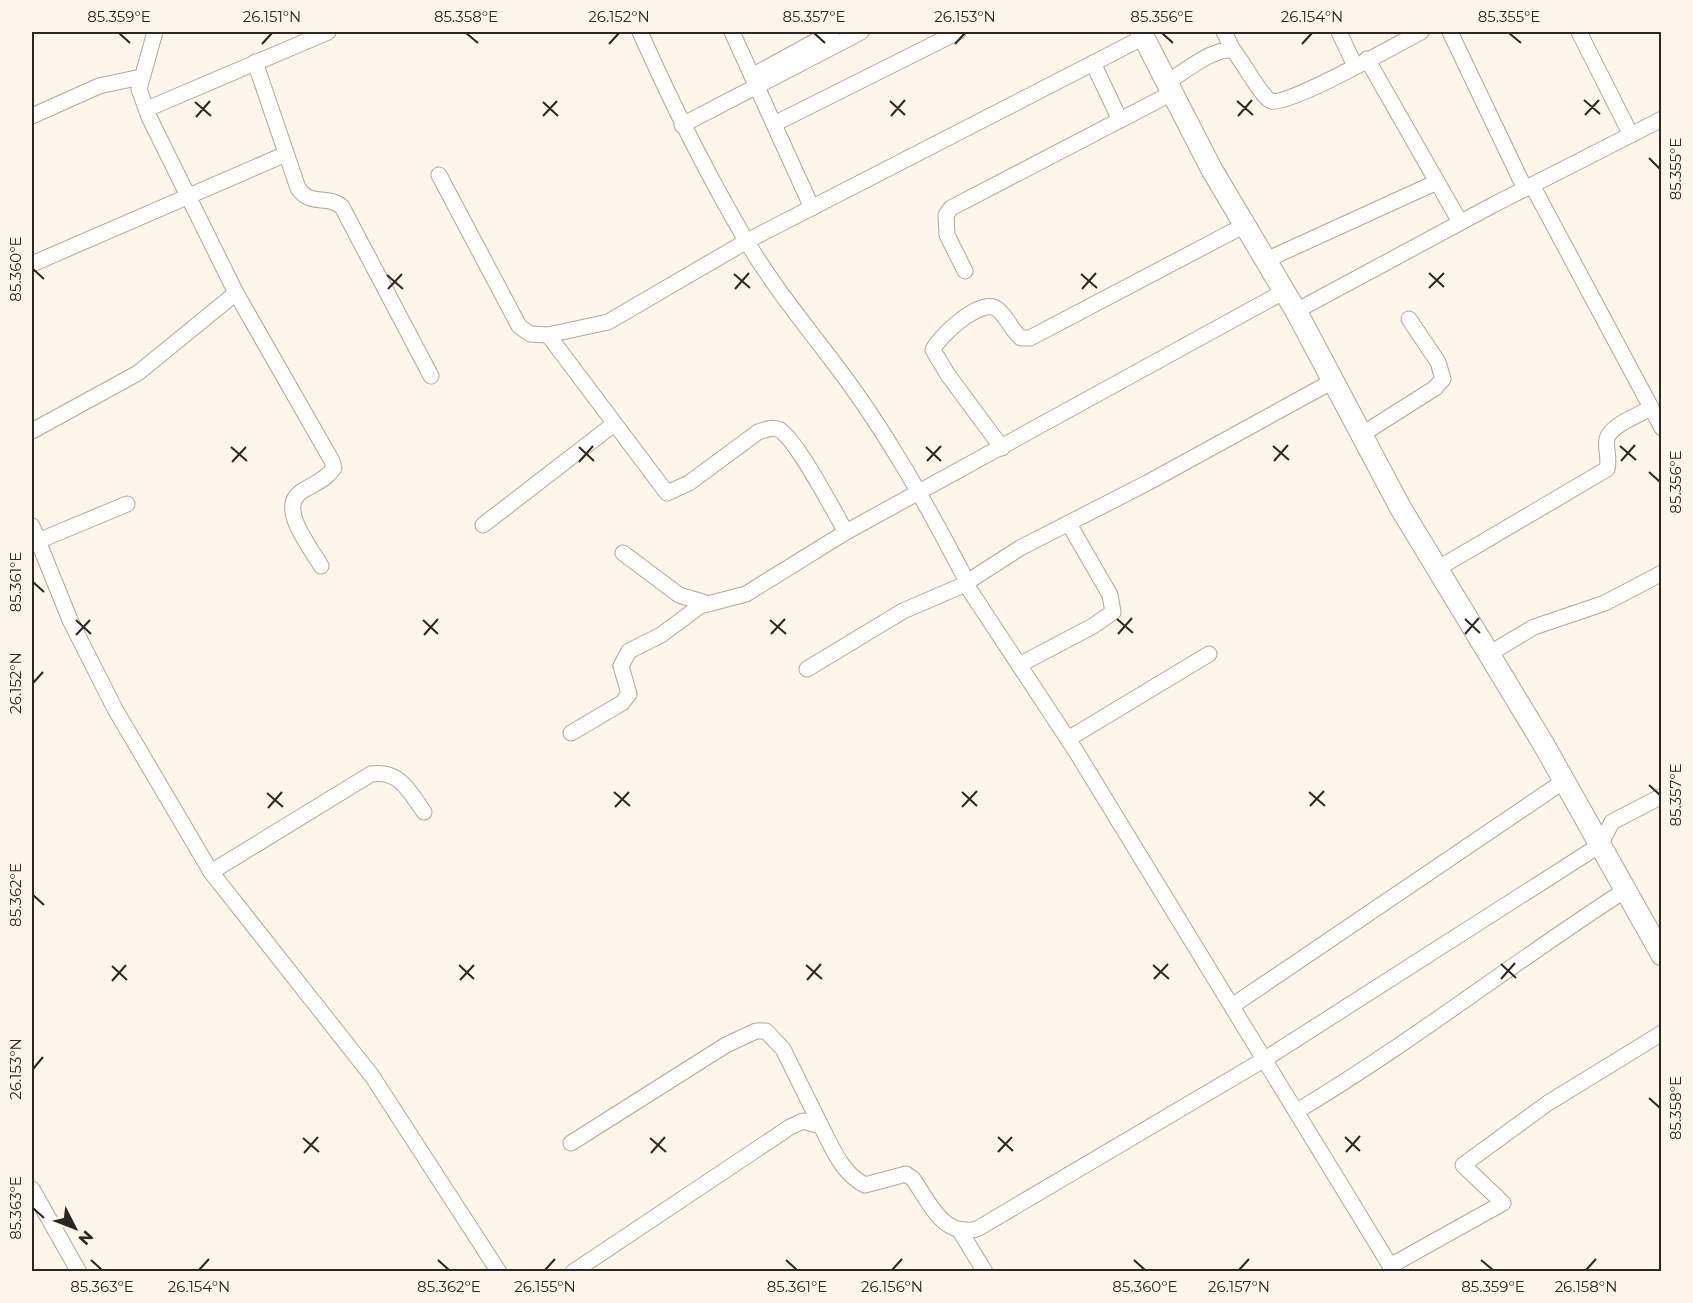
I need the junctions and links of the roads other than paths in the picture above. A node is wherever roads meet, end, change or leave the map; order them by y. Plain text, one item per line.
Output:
1 (155, 32) edge
2 (328, 32) edge
3 (640, 32) edge
4 (732, 32) edge
5 (832, 32) edge
6 (861, 32) edge
7 (958, 32) edge
8 (1224, 32) edge
9 (1339, 32) edge
10 (1421, 32) edge
11 (1450, 32) edge
12 (1579, 32) edge
13 (1142, 34) edge
14 (1233, 50) junction
15 (255, 62) junction
16 (1093, 63) junction
17 (1361, 63) junction
18 (141, 77) junction
19 (755, 82) junction
20 (1171, 87) junction
21 (147, 109) junction
22 (32, 116) edge
23 (1662, 119) edge
24 (1120, 120) junction
25 (682, 124) junction
26 (774, 124) junction
27 (1631, 135) junction
28 (286, 154) junction
29 (439, 175) dead end
30 (1437, 182) junction
31 (1529, 187) junction
32 (189, 197) junction
33 (812, 208) junction
34 (1460, 222) junction
35 (1245, 225) junction
36 (747, 241) junction
37 (1266, 260) junction
38 (32, 264) edge
39 (965, 271) dead end
40 (1285, 291) junction
41 (236, 293) junction
42 (1296, 311) junction
43 (1409, 319) dead end
44 (548, 335) junction
45 (431, 376) dead end
46 (1333, 381) junction
47 (1651, 408) junction
48 (614, 424) junction
49 (1662, 428) edge
50 (32, 431) edge
51 (1361, 435) junction
52 (1002, 448) junction
53 (920, 492) junction
54 (127, 504) dead end
55 (1069, 524) junction
56 (483, 525) dead end
57 (32, 526) edge
58 (846, 532) junction
59 (38, 541) junction
60 (623, 553) dead end
61 (321, 566) dead end
62 (1437, 569) junction
63 (1662, 573) edge
64 (968, 582) junction
65 (706, 603) junction
66 (1209, 654) dead end
67 (1487, 655) junction
68 (1019, 665) junction
69 (807, 669) dead end
70 (571, 733) dead end
71 (1068, 740) junction
72 (1564, 781) junction
73 (1662, 796) edge
74 (424, 812) dead end
75 (1600, 845) junction
76 (211, 872) junction
77 (1627, 890) junction
78 (1662, 955) edge
79 (1232, 1006) junction
80 (1662, 1033) edge
81 (1265, 1059) junction
82 (1297, 1111) junction
83 (821, 1126) junction
84 (571, 1143) dead end
85 (32, 1189) edge
86 (960, 1231) junction
87 (1392, 1269) edge
88 (79, 1272) edge
89 (499, 1272) edge
90 (573, 1272) edge
91 (985, 1272) edge

1 - 18 street
2 - 15 street
3 - 25 street
4 - 19 street
5 - 19 street
6 - 19 street
7 - 26 street
8 - 14 street
9 - 17 street
10 - 17 street
11 - 31 street
12 - 27 street
13 - 16 street
13 - 20 street
14 - 17 street
14 - 20 street
15 - 21 street
15 - 28 street
16 - 24 street
16 - 33 street
17 - 30 street
18 - 21 street
18 - 22 street
19 - 25 street
19 - 26 street
20 - 24 street
20 - 35 street
21 - 32 street
23 - 27 street
24 - 39 street
25 - 36 street
26 - 33 street
27 - 31 street
28 - 32 street
28 - 45 street
29 - 44 street
30 - 34 street
30 - 37 street
31 - 34 street
31 - 47 street
32 - 38 street
32 - 41 street
33 - 36 street
34 - 42 street
35 - 37 street
35 - 52 street
36 - 44 street
36 - 53 street
37 - 40 street
40 - 42 street
40 - 52 street
41 - 50 street
41 - 61 street
42 - 46 street
43 - 51 street
44 - 48 street
46 - 51 street
46 - 55 street
47 - 49 street
47 - 62 street
48 - 56 street
48 - 58 street
51 - 62 street
52 - 53 street
53 - 58 street
53 - 64 street
54 - 59 street
55 - 64 street
55 - 68 street
57 - 59 street
58 - 65 street
59 - 76 street
60 - 65 street
62 - 67 street
63 - 67 street
64 - 68 street
64 - 69 street
65 - 70 street
66 - 71 street
67 - 72 street
68 - 71 street
71 - 79 street
72 - 75 street
72 - 79 street
73 - 75 street
74 - 76 street
75 - 77 street
75 - 81 street
76 - 89 street
77 - 78 street
77 - 82 street
79 - 81 street
80 - 87 street
81 - 82 street
81 - 86 street
82 - 87 street
83 - 84 street
83 - 86 street
83 - 90 street
85 - 88 street
86 - 91 street

